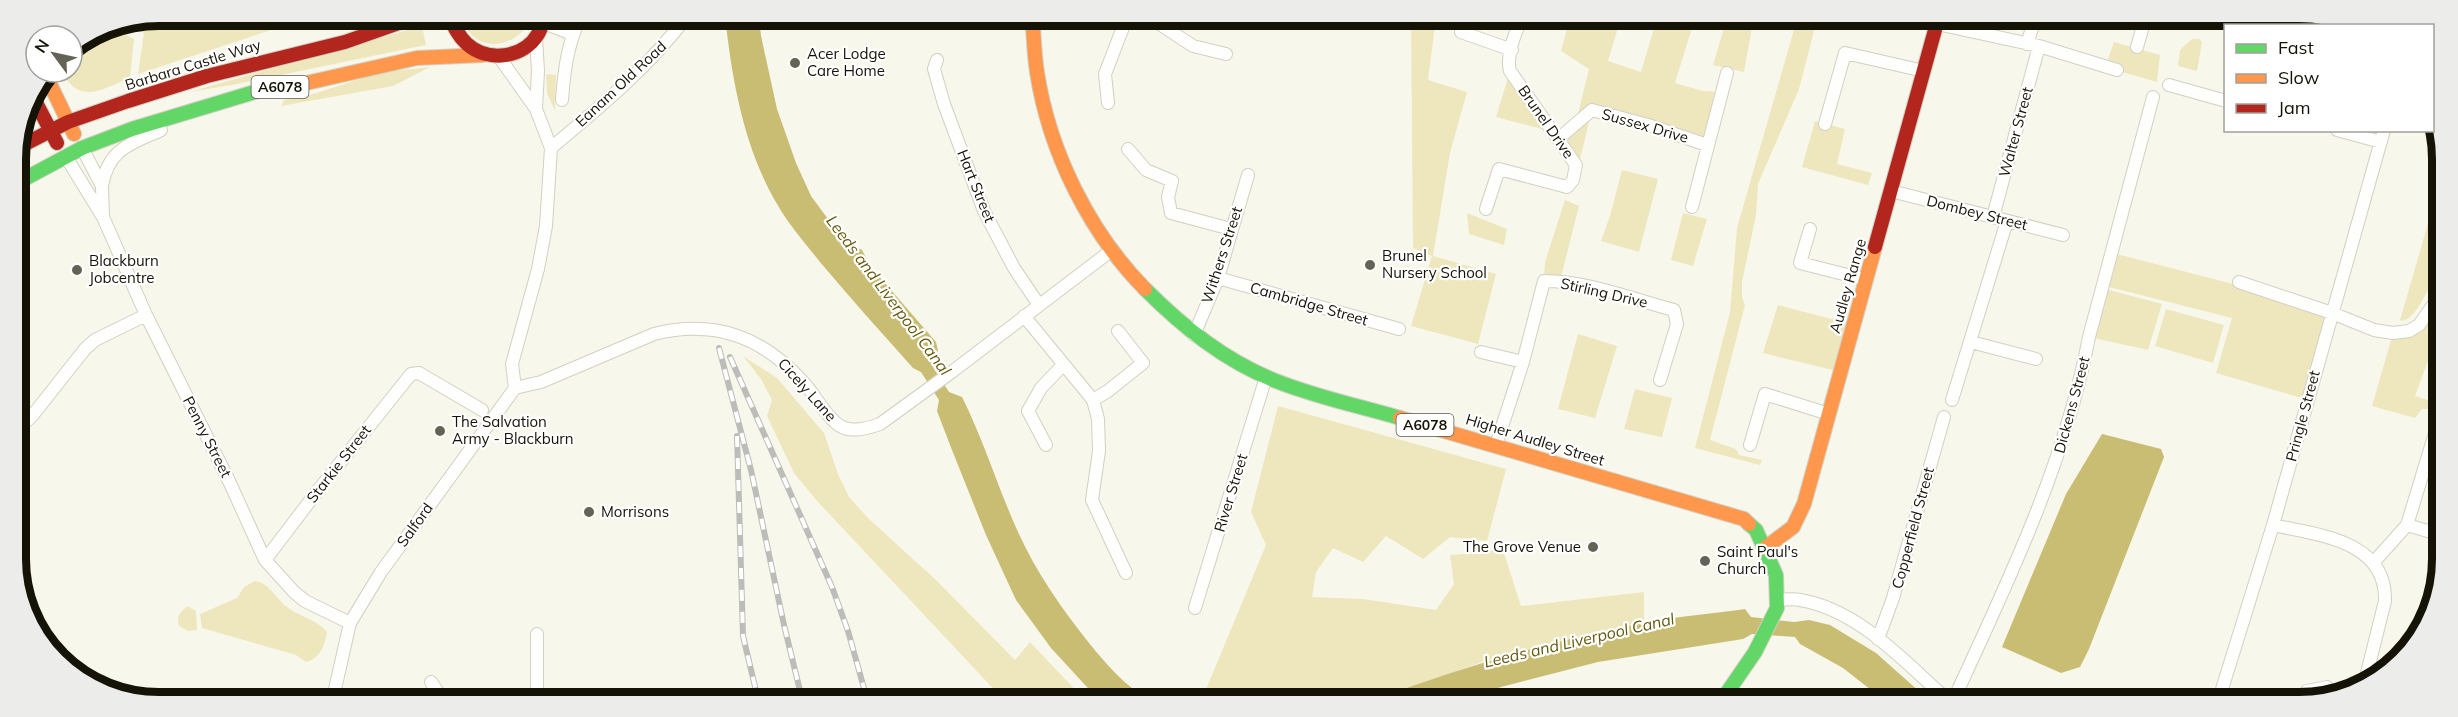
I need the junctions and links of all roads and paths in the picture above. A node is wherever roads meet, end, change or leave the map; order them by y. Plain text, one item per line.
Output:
1 (391, 26) edge
2 (454, 26) edge
3 (541, 26) edge
4 (557, 26) edge
5 (576, 26) edge
6 (679, 26) edge
7 (1033, 26) edge
8 (1123, 26) edge
9 (1163, 26) edge
10 (1519, 26) edge
11 (1936, 26) edge
12 (1954, 26) edge
13 (2034, 26) edge
14 (2143, 26) edge
15 (1461, 32) dead end
16 (572, 34) junction
17 (536, 38) junction
18 (2033, 45) junction
19 (2137, 47) dead end
20 (1512, 50) junction
21 (1226, 54) dead end
22 (483, 55) junction
23 (499, 57) junction
24 (937, 60) dead end
25 (2116, 70) dead end
26 (1924, 71) junction
27 (1727, 74) dead end
28 (50, 84) edge
29 (2169, 85) dead end
30 (2153, 97) dead end
31 (231, 99) junction
32 (2224, 99) edge
33 (562, 100) dead end
34 (1108, 103) dead end
35 (37, 106) edge
36 (536, 108) junction
37 (68, 122) junction
38 (108, 123) dead end
39 (1825, 124) dead end
40 (93, 129) dead end
41 (49, 131) junction
42 (2352, 132) edge
43 (75, 136) junction
44 (2382, 136) edge
45 (1557, 139) junction
46 (27, 143) edge
47 (58, 144) junction
48 (1707, 145) junction
49 (82, 148) junction
50 (551, 148) junction
51 (1128, 149) dead end
52 (30, 157) dead end
53 (66, 157) junction
54 (1248, 175) dead end
55 (26, 178) edge
56 (102, 186) junction
57 (1892, 191) junction
58 (1692, 207) dead end
59 (1486, 209) dead end
60 (103, 217) junction
61 (1993, 217) junction
62 (2007, 221) junction
63 (1231, 229) junction
64 (1810, 229) dead end
65 (2063, 235) dead end
66 (1112, 250) junction
67 (1218, 278) junction
68 (1866, 280) junction
69 (2239, 282) dead end
70 (1039, 305) junction
71 (2432, 306) edge
72 (2332, 313) junction
73 (146, 315) junction
74 (1024, 316) junction
75 (1399, 329) dead end
76 (1118, 331) dead end
77 (1194, 335) junction
78 (1971, 342) junction
79 (1481, 352) dead end
80 (2036, 359) dead end
81 (1523, 362) junction
82 (1063, 365) junction
83 (1266, 377) junction
84 (1660, 380) dead end
85 (515, 388) junction
86 (1093, 400) junction
87 (1952, 400) dead end
88 (482, 410) dead end
89 (1829, 414) junction
90 (1944, 417) dead end
91 (26, 422) edge
92 (2432, 443) edge
93 (1046, 445) dead end
94 (1496, 446) junction
95 (1750, 446) dead end
96 (2273, 525) junction
97 (2407, 525) junction
98 (2432, 532) edge
99 (1766, 548) junction
100 (265, 560) junction
101 (2373, 563) junction
102 (1126, 573) dead end
103 (1777, 604) junction
104 (1195, 608) dead end
105 (350, 623) junction
106 (537, 634) dead end
107 (1878, 639) junction
108 (2367, 673) edge
109 (431, 682) dead end
110 (2327, 687) dead end
111 (1728, 691) edge
112 (1939, 691) edge
113 (1955, 691) edge
114 (2221, 691) edge
115 (2307, 691) edge
116 (334, 692) edge
117 (438, 692) edge
118 (537, 692) edge

1 - 37 main road, Barbara Castle Way / A6078
2 - 22 main road, A6078
3 - 17 main road, A6078
4 - 16 street
5 - 16 street
6 - 50 street, Eanam Old Road
7 - 66 main road, Higher Audley Street / A6078
8 - 34 street
9 - 21 street
10 - 20 street, Brunel Drive
11 - 26 main road, Audley Range
12 - 18 street
13 - 18 street, Walter Street
14 - 19 street
15 - 20 street
16 - 33 street
17 - 23 main road, A6078
17 - 36 street
18 - 25 street
18 - 61 street, Walter Street
20 - 45 street, Brunel Drive
22 - 23 main road, A6078
22 - 31 main road, A6078
23 - 36 street
24 - 70 street, Hart Street
26 - 39 street
26 - 57 main road, Audley Range
27 - 48 street, Sussex Drive
28 - 37 main road
29 - 32 street
30 - 113 street, Dickens Street
31 - 38 main road
31 - 49 main road, A6078
31 - 56 street
35 - 41 main road
36 - 50 street
37 - 41 main road, Barbara Castle Way / A6078
37 - 43 main road
40 - 43 main road
41 - 43 main road
41 - 46 main road, Barbara Castle Way / A6078
41 - 47 main road
42 - 44 street
43 - 49 main road
44 - 72 street, Pringle Street
45 - 48 street, Sussex Drive
45 - 59 street, Brunel Drive
47 - 49 main road
47 - 52 main road
47 - 53 main road
48 - 58 street, Sussex Drive
49 - 53 main road, A6078
49 - 56 street, Penny Street
50 - 85 street
51 - 63 street
53 - 55 main road, A6078
53 - 60 street, Penny Street
54 - 63 street, Withers Street
56 - 60 street, Penny Street
57 - 61 street, Dombey Street
57 - 68 main road, Audley Range
60 - 73 street, Penny Street
61 - 62 street, Dombey Street
62 - 65 street, Dombey Street
62 - 78 street
63 - 67 street, Withers Street
64 - 68 street
66 - 70 street
66 - 77 main road, Higher Audley Street / A6078
67 - 75 street, Cambridge Street
67 - 77 street, Withers Street
68 - 89 main road, Audley Range
69 - 72 street
70 - 74 street
71 - 72 street
72 - 96 street, Pringle Street
73 - 91 street
73 - 100 street, Penny Street
74 - 82 street
74 - 85 street, Cicely Lane
76 - 86 street
77 - 83 main road, Higher Audley Street / A6078
78 - 80 street
78 - 87 street
79 - 81 street
81 - 84 street, Stirling Drive
81 - 94 street, Stirling Drive
82 - 86 street
82 - 93 street
83 - 94 main road, Higher Audley Street / A6078
83 - 104 street, River Street
85 - 105 street, Salford
86 - 102 street
88 - 100 street, Starkie Street
89 - 95 street
89 - 99 main road, Audley Range
90 - 107 street, Copperfield Street
92 - 97 street
94 - 99 main road, Higher Audley Street / A6078
96 - 101 street
96 - 114 street, Pringle Street
97 - 98 street
97 - 101 street
99 - 103 main road, A6078
100 - 105 street, Penny Street
101 - 108 street
103 - 107 street
103 - 111 main road
105 - 116 street, Salford
106 - 118 street
107 - 112 street
109 - 117 street
110 - 115 street

